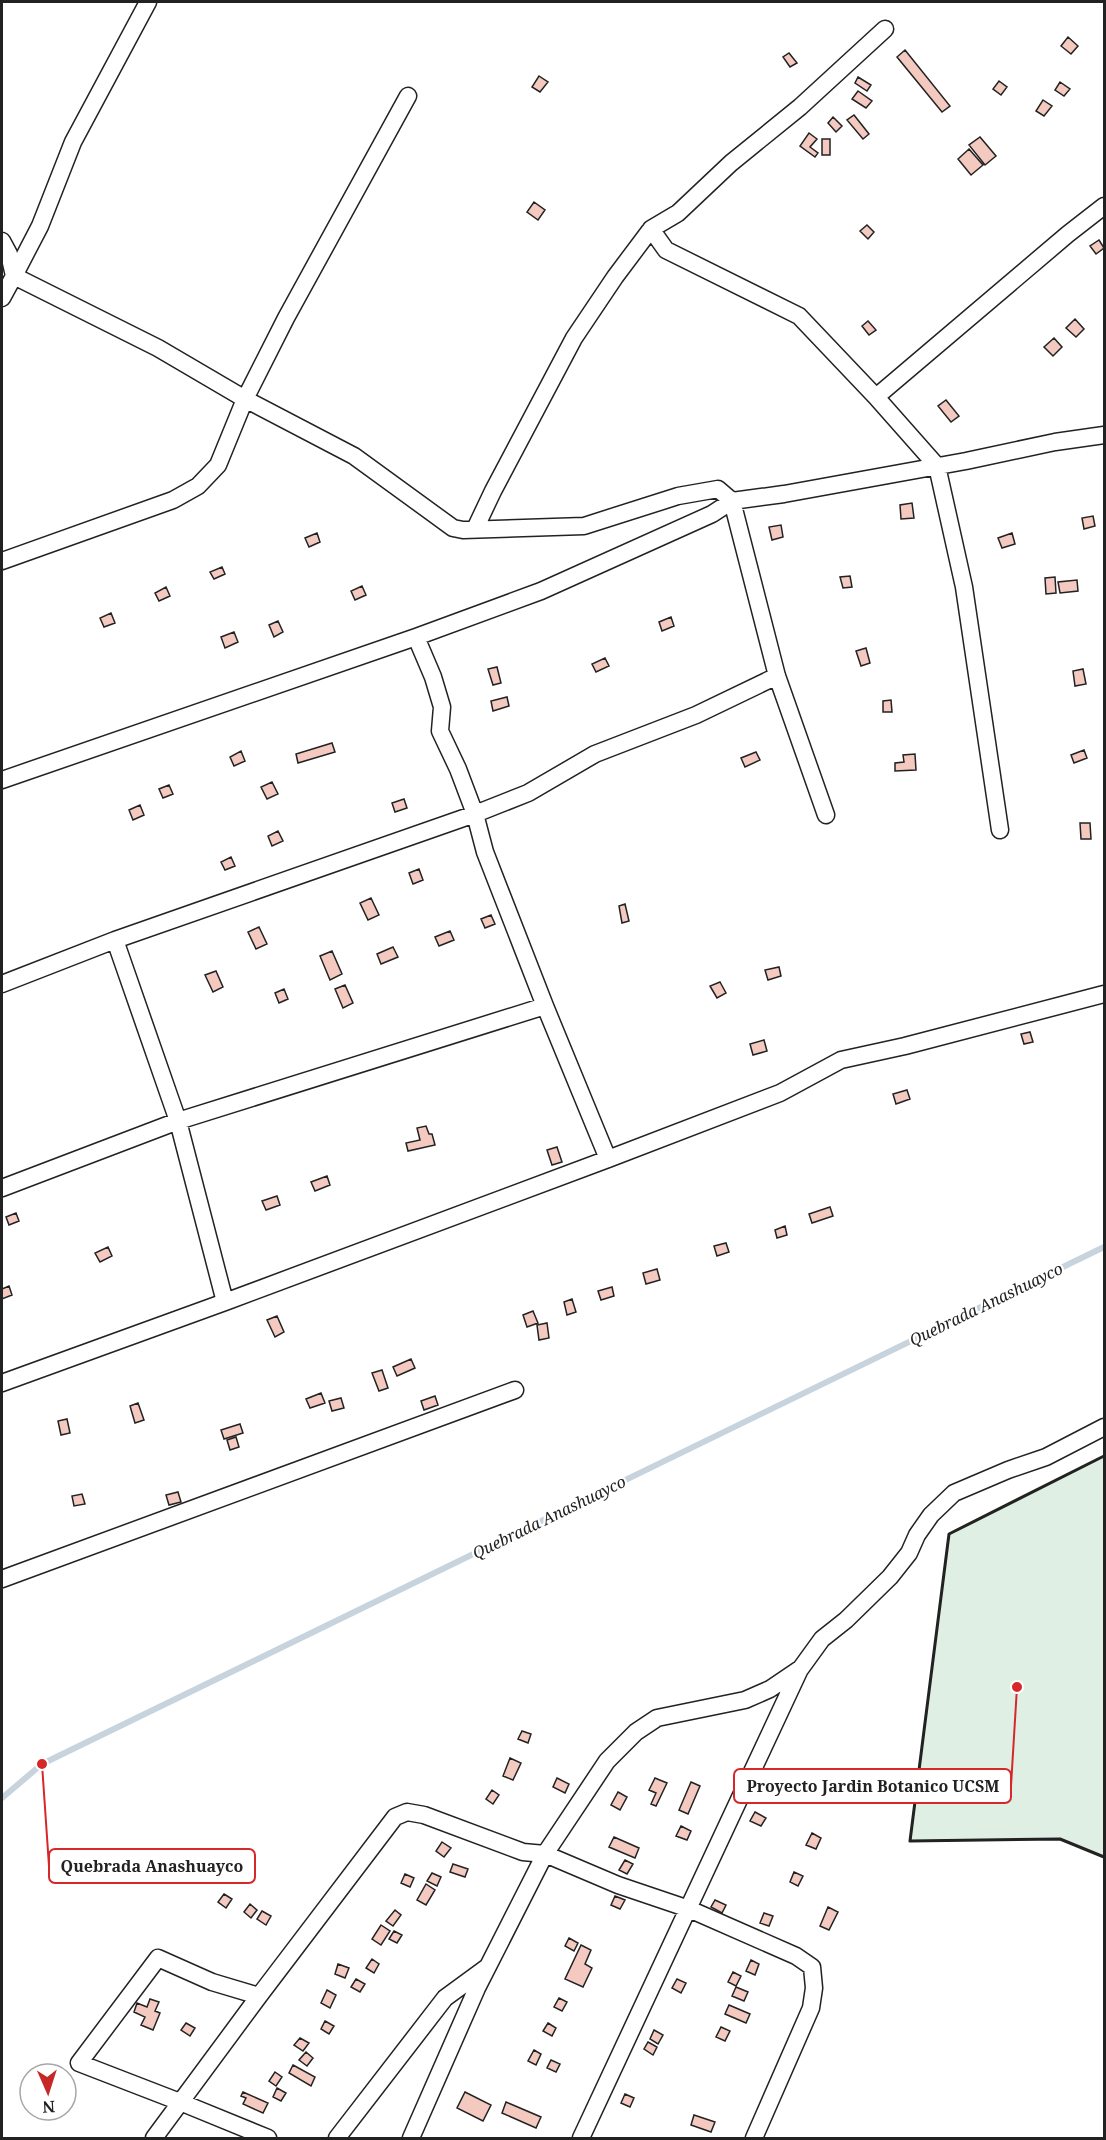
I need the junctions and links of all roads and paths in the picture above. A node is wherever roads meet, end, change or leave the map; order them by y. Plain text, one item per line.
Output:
1 (148, 2) edge
2 (885, 29) dead end
3 (408, 96) dead end
4 (1104, 206) edge
5 (651, 229) junction
6 (2, 241) edge
7 (14, 276) junction
8 (2, 298) edge
9 (876, 397) junction
10 (245, 399) junction
11 (1104, 435) edge
12 (937, 466) junction
13 (732, 501) junction
14 (475, 529) junction
15 (2, 561) edge
16 (417, 637) junction
17 (777, 676) junction
18 (2, 780) edge
19 (475, 814) junction
20 (826, 815) dead end
21 (1000, 830) dead end
22 (115, 940) junction
23 (2, 984) edge
24 (1104, 994) edge
25 (545, 1006) junction
26 (178, 1121) junction
27 (608, 1159) junction
28 (2, 1188) edge
29 (225, 1302) junction
30 (2, 1383) edge
31 (515, 1390) dead end
32 (1104, 1427) edge
33 (2, 1579) edge
34 (801, 1668) junction
35 (545, 1854) junction
36 (688, 1909) junction
37 (487, 1968) junction
38 (259, 1996) junction
39 (180, 2102) junction
40 (154, 2139) edge
41 (268, 2139) edge
42 (337, 2139) edge
43 (411, 2139) edge
44 (581, 2139) edge
45 (754, 2139) edge

1 - 7 street
2 - 5 street
3 - 10 street
4 - 9 street
5 - 9 street
5 - 14 street
6 - 7 street
7 - 8 street
7 - 10 street
9 - 12 street
10 - 14 street
10 - 15 street
11 - 12 street
12 - 13 street
12 - 21 street
13 - 14 street
13 - 16 street
13 - 17 street
16 - 18 street
16 - 19 street
17 - 19 street
17 - 20 street
19 - 22 street
19 - 25 street
22 - 23 street
22 - 26 street
24 - 27 street
25 - 26 street
25 - 27 street
26 - 28 street
26 - 29 street
27 - 29 street
29 - 30 street
31 - 33 street
32 - 34 street
34 - 35 street
34 - 36 street
35 - 36 street
35 - 37 street
35 - 38 street
36 - 44 street
36 - 45 street
37 - 42 street
37 - 43 street
38 - 39 street
38 - 39 street
39 - 40 street
39 - 41 street

